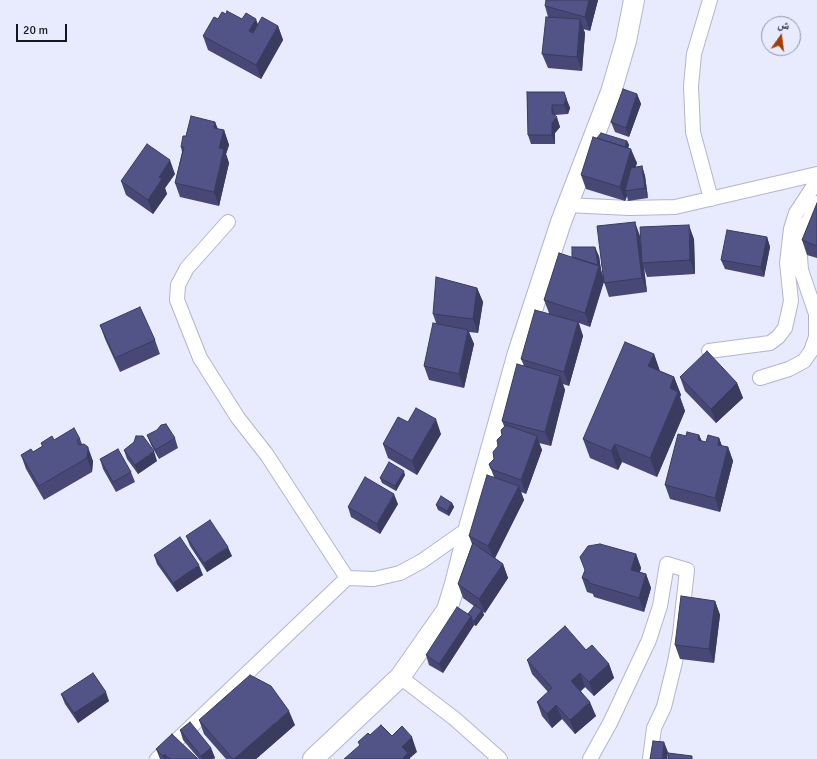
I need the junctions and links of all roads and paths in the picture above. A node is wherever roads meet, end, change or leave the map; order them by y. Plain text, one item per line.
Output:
1 (634, 0) edge
2 (710, 0) edge
3 (817, 174) edge
4 (817, 181) edge
5 (711, 199) junction
6 (817, 203) edge
7 (567, 205) junction
8 (228, 222) dead end
9 (709, 351) edge
10 (760, 378) dead end
11 (468, 528) junction
12 (346, 578) junction
13 (400, 678) junction
14 (157, 759) edge
15 (313, 759) edge
16 (500, 759) edge
17 (590, 759) edge
18 (650, 759) edge

1 - 7 main road
2 - 5 street
3 - 5 street
4 - 9 street
5 - 7 street
6 - 10 street
7 - 11 main road
8 - 12 street
11 - 12 street
11 - 13 main road
12 - 14 street
13 - 15 main road
13 - 16 street
17 - 18 street

